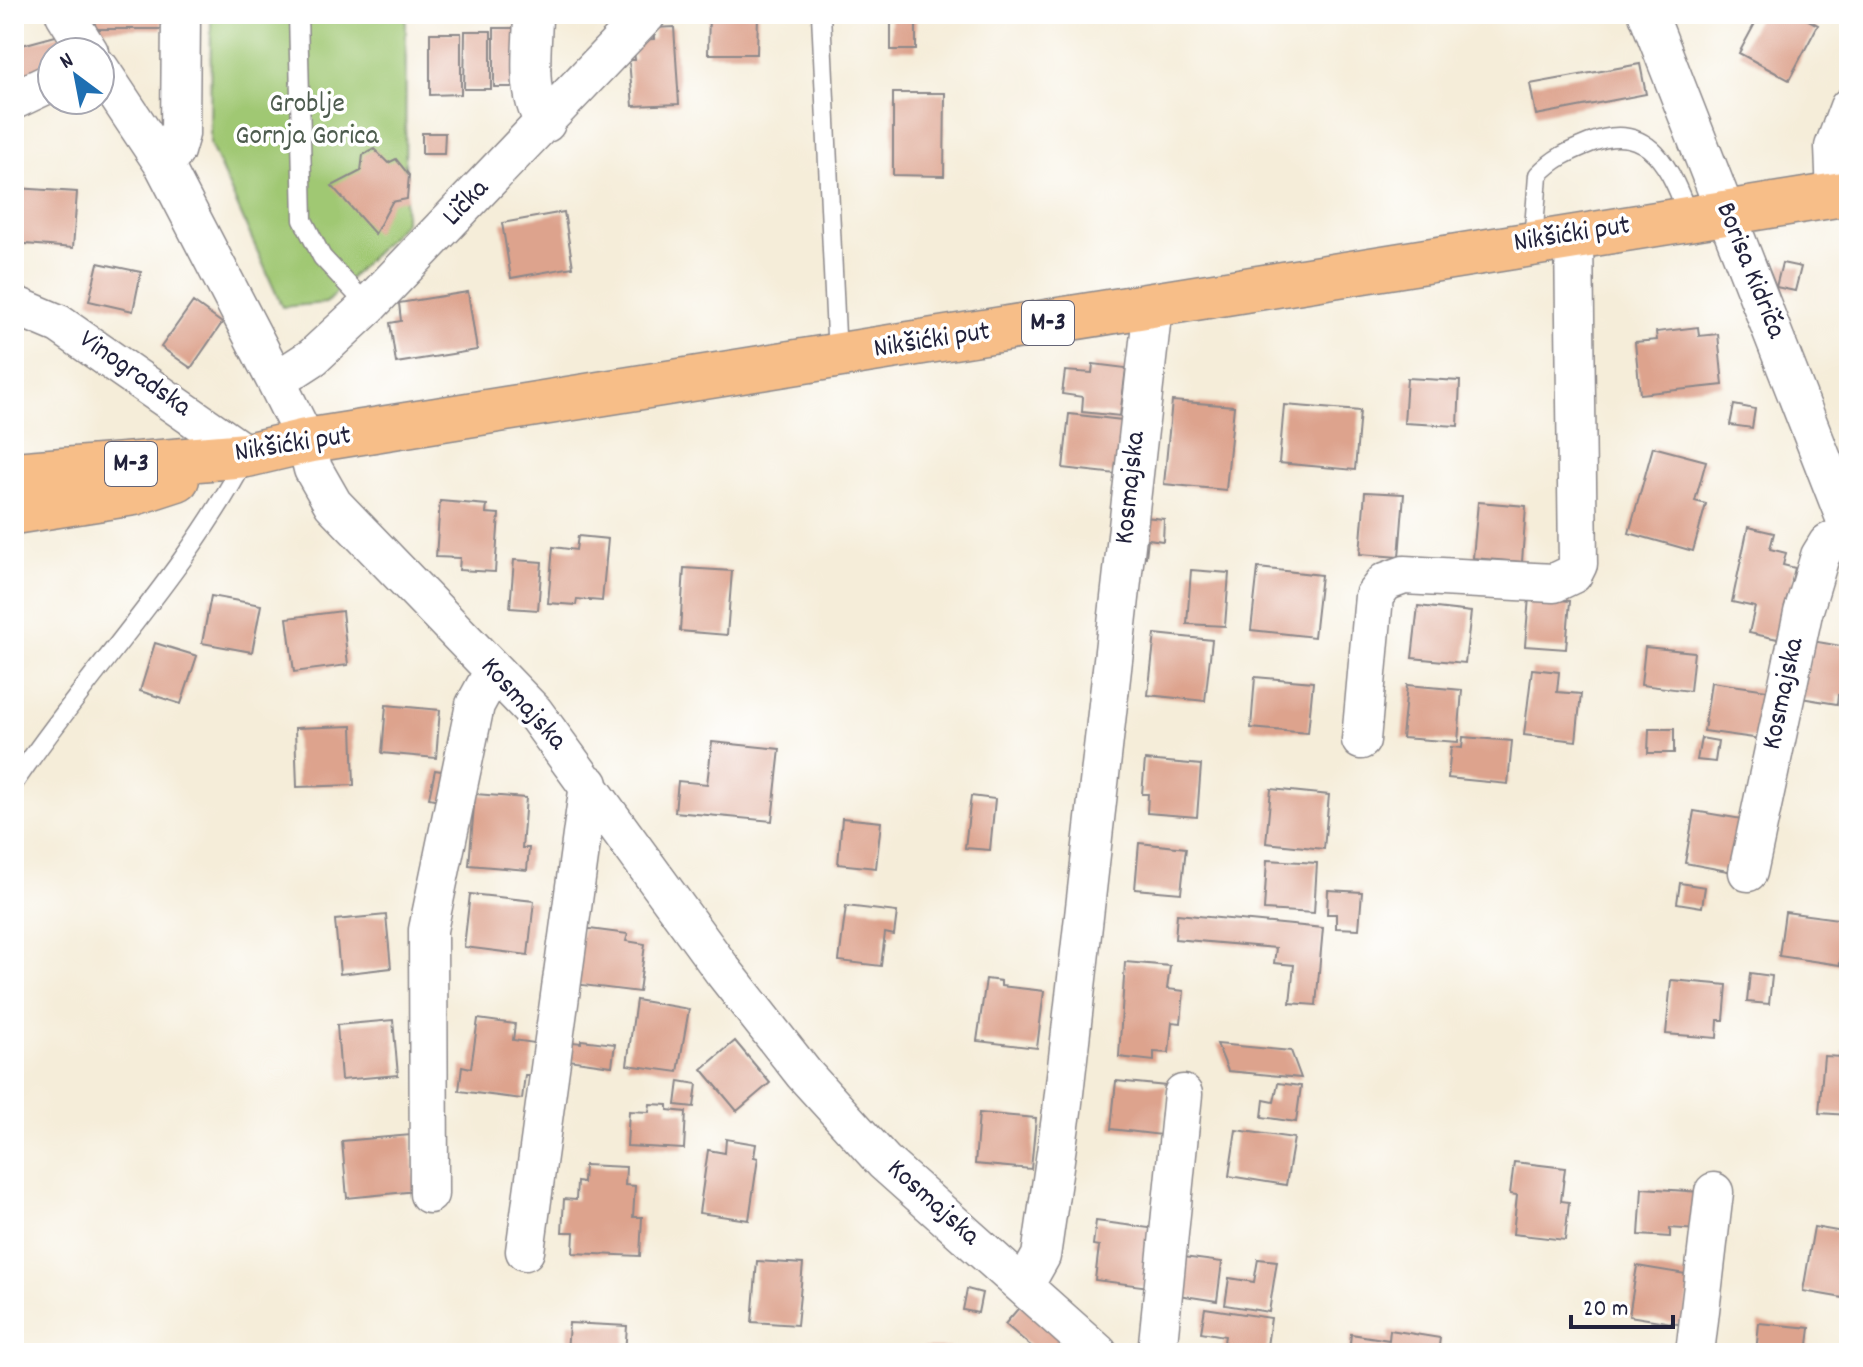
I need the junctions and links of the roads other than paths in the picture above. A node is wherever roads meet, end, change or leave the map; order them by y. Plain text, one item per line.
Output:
1 (181, 14) edge
2 (298, 14) edge
3 (533, 14) edge
4 (647, 14) edge
5 (821, 14) edge
6 (1648, 14) edge
7 (70, 16) edge
8 (81, 36) edge
9 (36, 90) edge
10 (116, 93) edge
11 (14, 100) edge
12 (1849, 107) edge
13 (546, 123) junction
14 (164, 165) junction
15 (1842, 194) edge
16 (1708, 216) junction
17 (1554, 239) junction
18 (14, 305) edge
19 (368, 306) junction
20 (1153, 306) junction
21 (837, 357) junction
22 (276, 381) junction
23 (306, 441) junction
24 (247, 455) junction
25 (14, 474) edge
26 (14, 512) edge
27 (1849, 530) edge
28 (493, 672) junction
29 (1361, 740) dead end
30 (14, 783) edge
31 (589, 784) junction
32 (1748, 872) dead end
33 (1183, 1094) dead end
34 (1714, 1192) dead end
35 (429, 1194) dead end
36 (525, 1251) dead end
37 (1024, 1286) junction
38 (1098, 1353) edge
39 (1157, 1353) edge
40 (1695, 1353) edge

1 - 14 street
2 - 19 lane
3 - 13 street
4 - 13 street, Lička
5 - 21 lane
6 - 16 street, Borisa Kidriča
7 - 8 street
9 - 11 street
10 - 14 street, Kosmajska
12 - 15 street
13 - 19 street, Lička
14 - 22 street, Kosmajska
15 - 16 main road, Nikšićki put / M-3
16 - 17 main road, Nikšićki put / M-3
16 - 17 lane
16 - 27 street, Borisa Kidriča
17 - 20 main road, Nikšićki put / M-3
17 - 29 street
18 - 24 street, Vinogradska
19 - 22 street, Lička
20 - 21 main road, Nikšićki put / M-3
20 - 37 street, Kosmajska
21 - 23 main road, Nikšićki put / M-3
22 - 23 street, Kosmajska
23 - 24 main road, Nikšićki put / M-3
23 - 28 street, Kosmajska
24 - 25 main road, Nikšićki put / M-3
24 - 26 main road
24 - 30 lane
27 - 32 street, Kosmajska
28 - 31 street, Kosmajska
28 - 35 street
31 - 36 street
31 - 37 street, Kosmajska
33 - 39 street
34 - 40 street
37 - 38 street, Kosmajska

